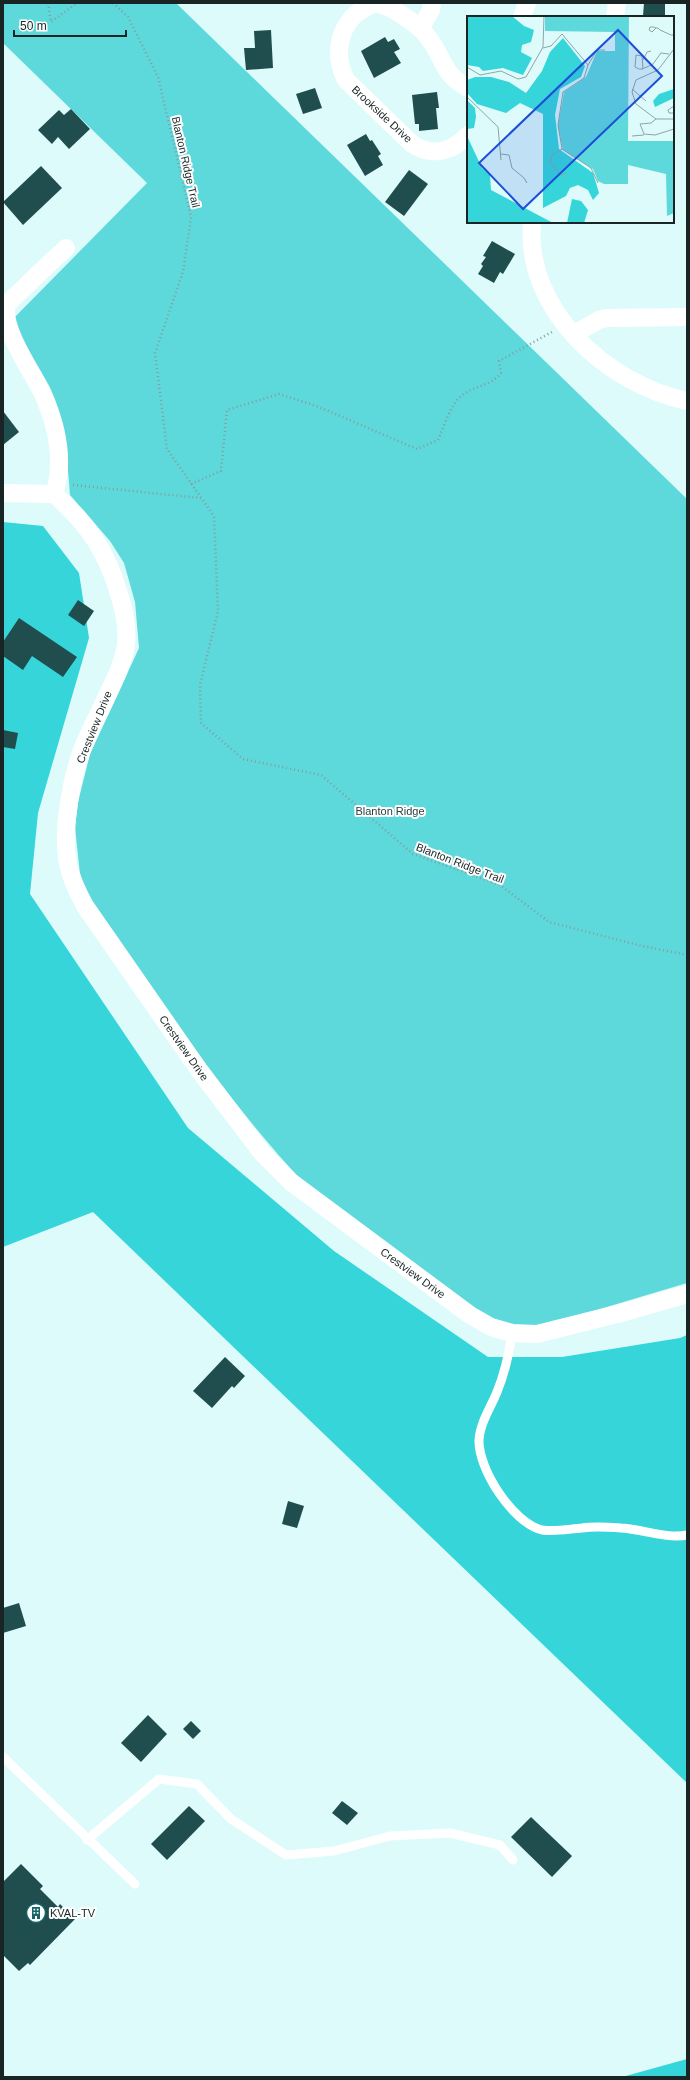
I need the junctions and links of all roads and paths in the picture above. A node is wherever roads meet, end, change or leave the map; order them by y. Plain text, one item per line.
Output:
1 (48, 3) edge
2 (77, 3) edge
3 (113, 3) edge
4 (432, 3) edge
5 (527, 3) edge
6 (617, 3) edge
7 (522, 16) edge
8 (615, 16) edge
9 (420, 29) junction
10 (467, 87) edge
11 (467, 136) edge
12 (532, 223) edge
13 (66, 248) dead end
14 (687, 317) edge
15 (569, 329) junction
16 (687, 401) edge
17 (191, 484) junction
18 (56, 489) junction
19 (3, 493) edge
20 (201, 498) junction
21 (687, 955) edge
22 (687, 1294) edge
23 (512, 1333) junction
24 (687, 1535) edge
25 (3, 1757) edge
26 (87, 1840) junction
27 (513, 1860) dead end
28 (135, 1884) dead end

1 - 2 path
3 - 17 path, Blanton Ridge Trail
4 - 9 street
5 - 7 street
6 - 8 street
9 - 10 street, Brookside Drive
9 - 11 street, Brookside Drive
12 - 15 street
13 - 18 street
14 - 15 street
15 - 16 street
15 - 17 path
17 - 20 path, Blanton Ridge Trail
18 - 19 street
18 - 20 path
18 - 23 street, Crestview Drive
20 - 21 path, Blanton Ridge Trail
22 - 23 street, Crestview Drive
23 - 24 lane
25 - 26 lane
26 - 27 lane
26 - 28 lane

